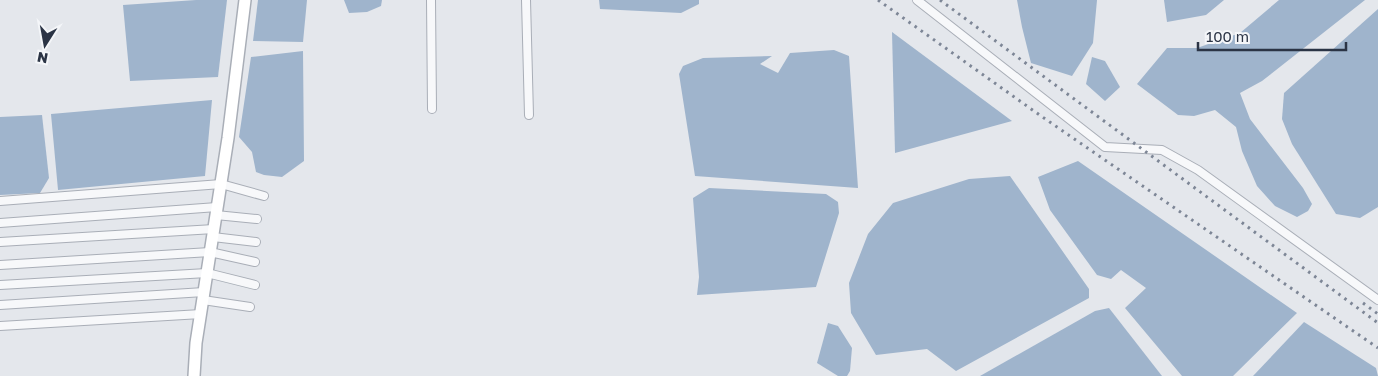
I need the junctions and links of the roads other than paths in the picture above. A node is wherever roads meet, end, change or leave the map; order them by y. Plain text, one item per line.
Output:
1 (245, 0) edge
2 (431, 0) edge
3 (526, 0) edge
4 (917, 0) edge
5 (432, 109) dead end
6 (529, 115) dead end
7 (221, 184) junction
8 (264, 196) dead end
9 (0, 201) edge
10 (216, 211) junction
11 (257, 219) dead end
12 (0, 223) edge
13 (213, 233) junction
14 (0, 242) edge
15 (256, 242) dead end
16 (210, 252) junction
17 (255, 262) dead end
18 (0, 265) edge
19 (207, 273) junction
20 (0, 285) edge
21 (255, 285) dead end
22 (203, 296) junction
23 (1378, 300) edge
24 (0, 305) edge
25 (250, 307) dead end
26 (201, 314) junction
27 (0, 326) edge
28 (194, 376) edge

1 - 7 main road
2 - 5 street
3 - 6 street
4 - 23 street
7 - 8 street
7 - 9 street
7 - 10 main road
10 - 11 street
10 - 12 street
10 - 13 main road
13 - 14 street
13 - 15 street
13 - 16 main road
16 - 17 street
16 - 18 street
16 - 19 main road
19 - 20 street
19 - 21 street
19 - 22 main road
22 - 24 street
22 - 25 street
22 - 26 main road
26 - 27 street
26 - 28 main road

